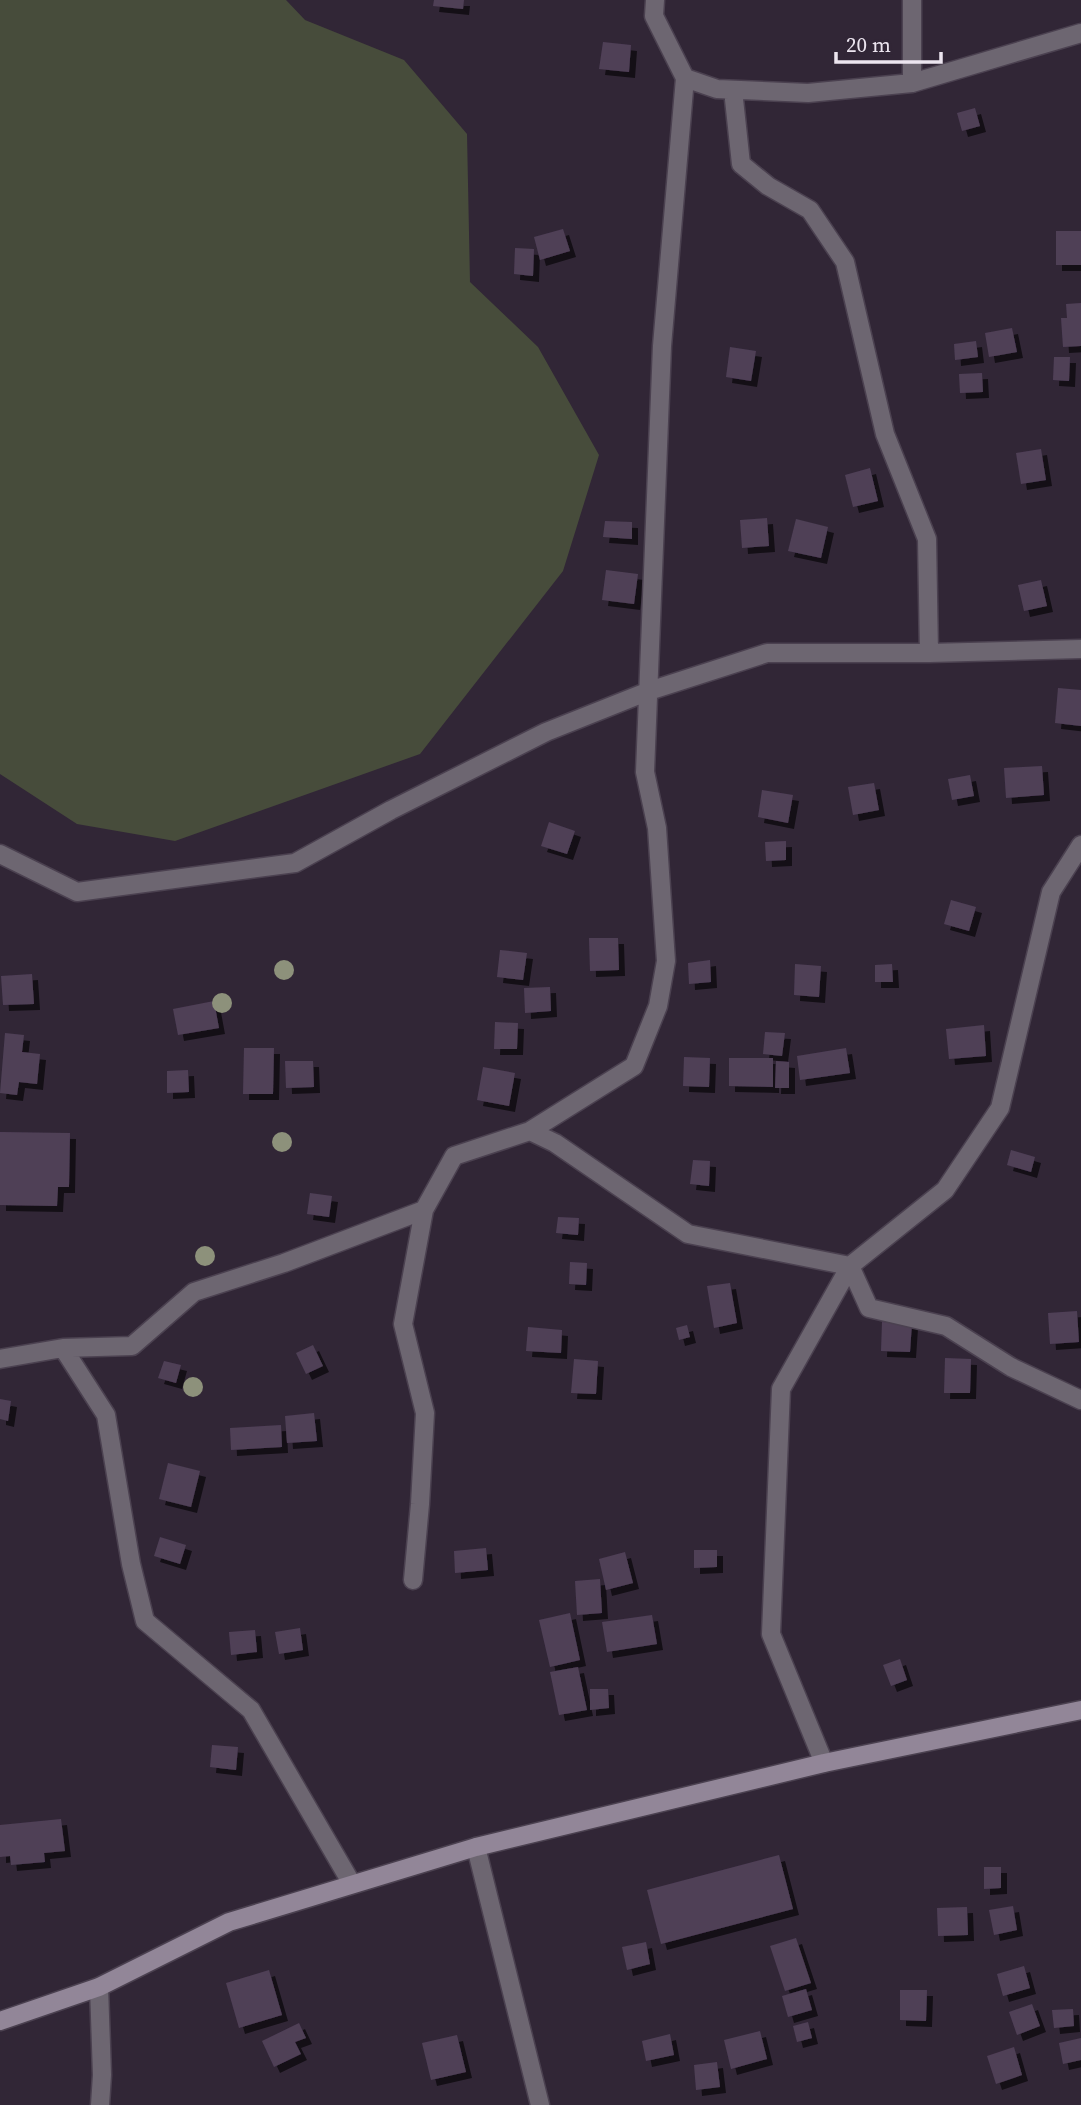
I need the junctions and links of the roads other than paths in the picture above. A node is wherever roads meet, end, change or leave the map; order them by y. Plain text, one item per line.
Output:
1 (655, 0) edge
2 (912, 0) edge
3 (1081, 33) edge
4 (685, 79) junction
5 (912, 83) junction
6 (733, 90) junction
7 (1081, 649) edge
8 (929, 653) junction
9 (649, 691) junction
10 (1081, 845) edge
11 (0, 854) edge
12 (530, 1131) junction
13 (424, 1210) junction
14 (850, 1266) junction
15 (63, 1348) junction
16 (0, 1359) edge
17 (1081, 1400) edge
18 (413, 1580) dead end
19 (1081, 1710) edge
20 (824, 1763) junction
21 (475, 1847) junction
22 (352, 1884) junction
23 (99, 1987) junction
24 (0, 2021) edge
25 (100, 2105) edge
26 (540, 2105) edge

1 - 4 street
2 - 5 street
3 - 5 street
4 - 6 street
4 - 9 street
5 - 6 street
6 - 8 street
7 - 8 street
8 - 9 street
9 - 11 street
9 - 12 street
10 - 14 street
12 - 13 street
12 - 14 street
13 - 15 street
13 - 18 street
14 - 17 street
14 - 20 street
15 - 16 street
15 - 22 street
19 - 20 street
20 - 21 street
21 - 22 street
21 - 26 street
22 - 23 street
23 - 24 street
23 - 25 street

